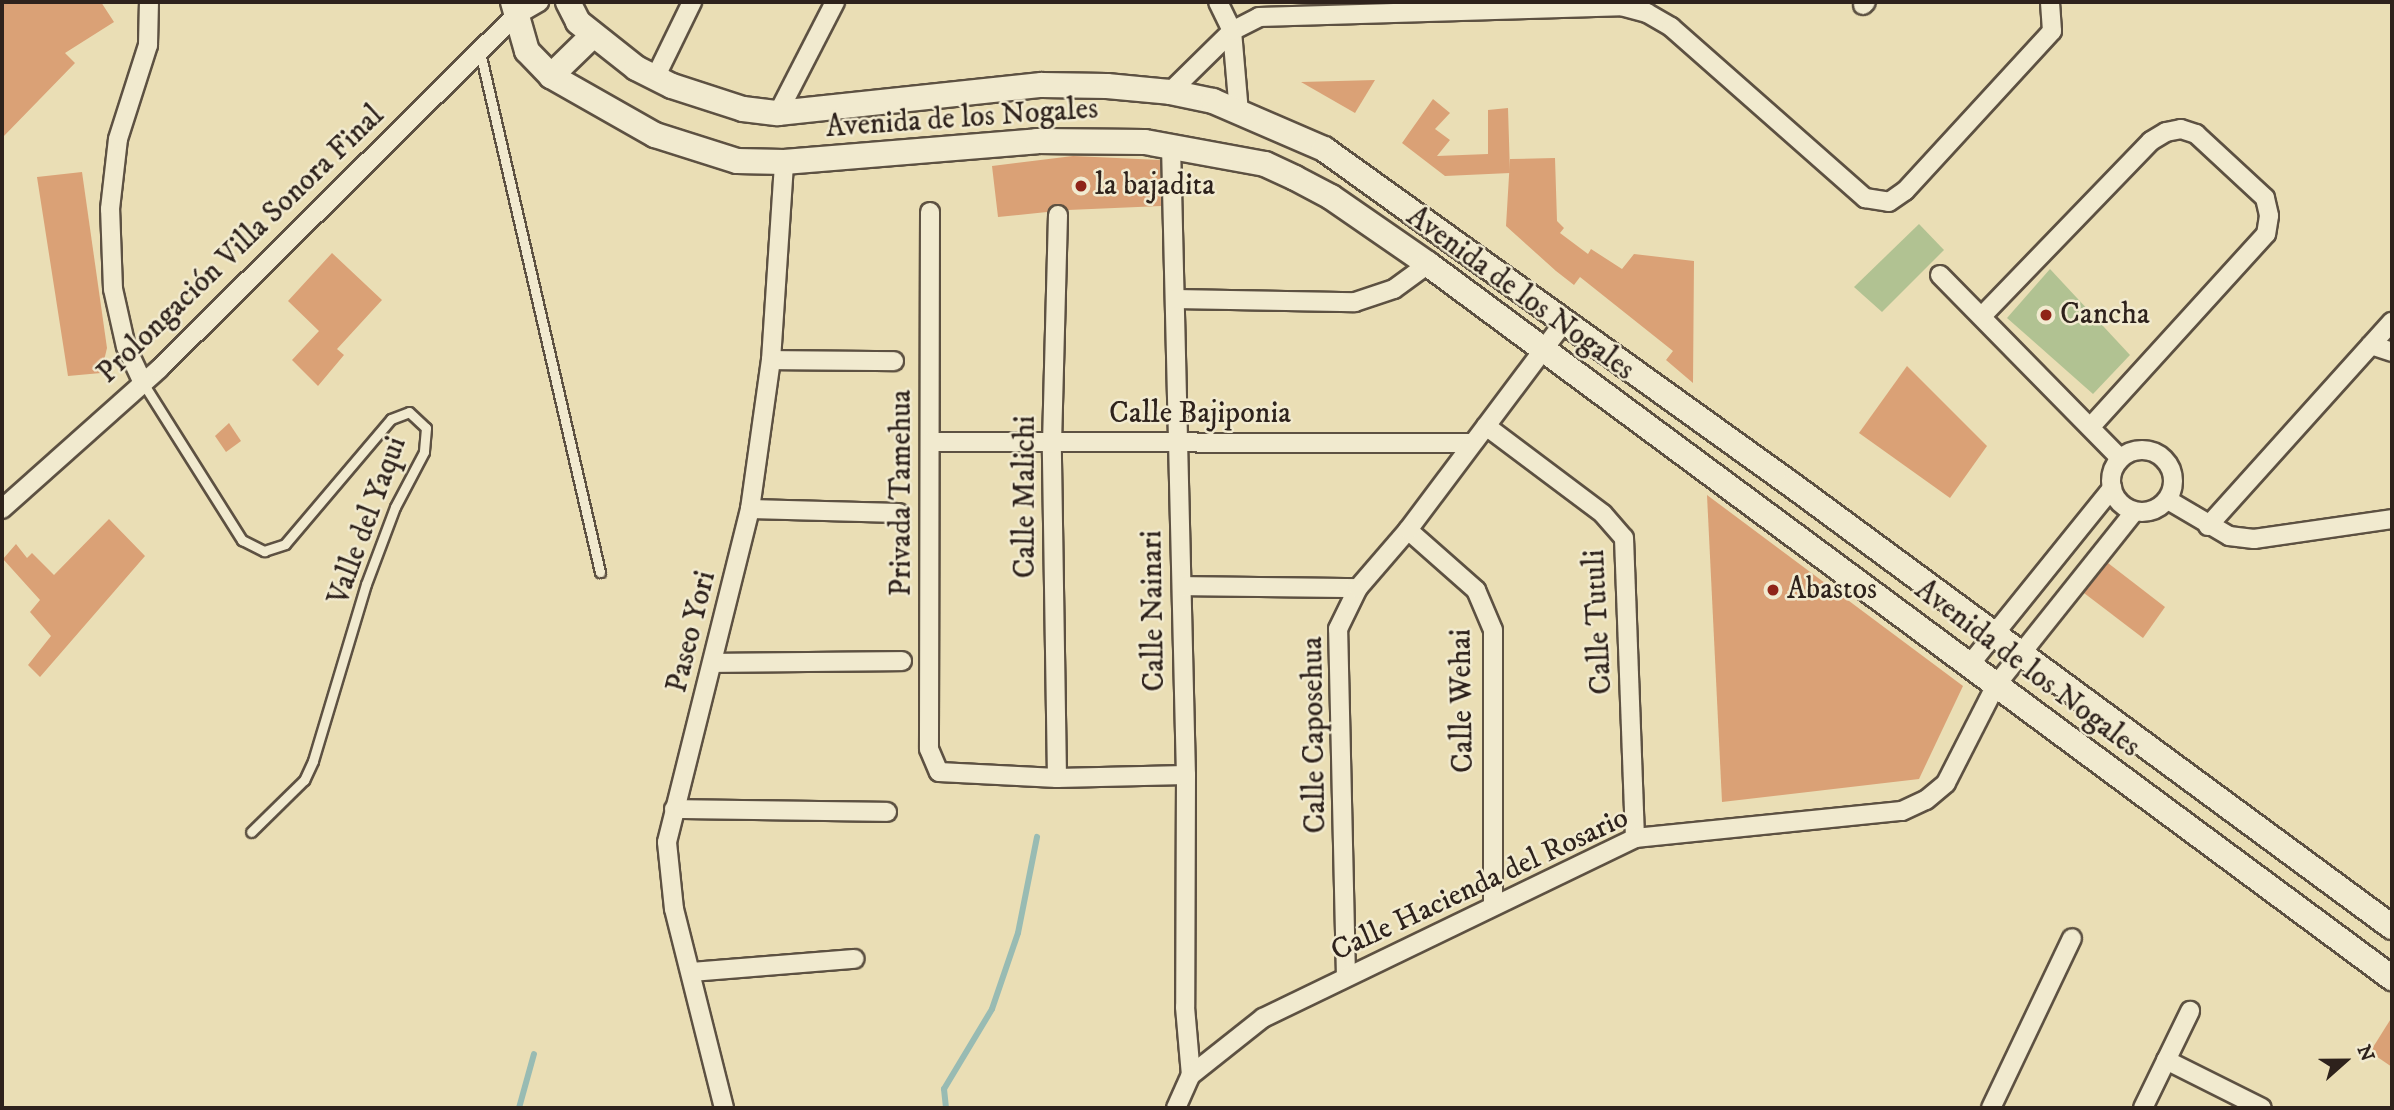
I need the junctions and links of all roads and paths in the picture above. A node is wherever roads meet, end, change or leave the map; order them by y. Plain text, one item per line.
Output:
1 (149, 2) edge
2 (540, 2) edge
3 (568, 2) edge
4 (692, 2) edge
5 (835, 2) edge
6 (1218, 2) edge
7 (2050, 2) edge
8 (1578, 4) edge
9 (1456, 5) edge
10 (1342, 7) edge
11 (514, 9) edge
12 (1232, 31) junction
13 (593, 35) junction
14 (480, 50) junction
15 (551, 76) junction
16 (655, 78) junction
17 (1170, 92) junction
18 (1239, 112) junction
19 (778, 113) junction
20 (1171, 145) junction
21 (784, 162) junction
22 (930, 212) dead end
23 (1058, 215) dead end
24 (1428, 264) junction
25 (1940, 275) dead end
26 (1175, 299) junction
27 (1982, 316) junction
28 (1565, 321) junction
29 (2392, 322) edge
30 (2371, 345) junction
31 (1545, 350) junction
32 (2392, 352) edge
33 (771, 360) junction
34 (894, 361) dead end
35 (143, 383) junction
36 (2091, 425) junction
37 (1486, 426) junction
38 (1178, 440) junction
39 (930, 442) junction
40 (1471, 443) junction
41 (1052, 444) junction
42 (2120, 458) junction
43 (2112, 488) junction
44 (2168, 499) junction
45 (2, 509) edge
46 (750, 509) junction
47 (2134, 512) junction
48 (899, 513) dead end
49 (2392, 519) edge
50 (2208, 526) junction
51 (1408, 530) junction
52 (600, 572) dead end
53 (1182, 586) junction
54 (1358, 588) junction
55 (1996, 633) junction
56 (2022, 653) junction
57 (902, 661) dead end
58 (714, 663) junction
59 (1970, 663) junction
60 (1996, 685) junction
61 (1186, 775) junction
62 (1057, 778) junction
63 (674, 809) junction
64 (887, 812) dead end
65 (251, 832) dead end
66 (1635, 838) junction
67 (1493, 905) junction
68 (2392, 927) edge
69 (2072, 938) dead end
70 (854, 959) dead end
71 (691, 972) junction
72 (1346, 977) junction
73 (2392, 978) edge
74 (2190, 1010) dead end
75 (2166, 1060) junction
76 (1191, 1075) junction
77 (724, 1108) edge
78 (1176, 1108) edge
79 (1991, 1108) edge
80 (2143, 1108) edge
81 (2262, 1108) edge

1 - 35 street
2 - 11 street, Prolongación Villa Sonora Final
3 - 13 main road, Avenida de los Nogales
4 - 16 street
5 - 19 street
6 - 12 street
7 - 8 street
8 - 9 street
9 - 10 street
10 - 12 street
11 - 14 street, Prolongación Villa Sonora Final
11 - 15 main road, Avenida de los Nogales
12 - 17 street
12 - 18 street
13 - 15 main road
13 - 16 main road, Avenida de los Nogales
14 - 35 street, Prolongación Villa Sonora Final
14 - 52 lane
15 - 21 main road, Avenida de los Nogales
16 - 19 main road, Avenida de los Nogales
17 - 18 main road, Avenida de los Nogales
17 - 19 main road, Avenida de los Nogales
18 - 28 main road, Avenida de los Nogales
20 - 21 main road, Avenida de los Nogales
20 - 24 main road, Avenida de los Nogales
20 - 26 street, Calle Nainari
21 - 33 street, Paseo Yori
22 - 39 street, Privada Tamehua
23 - 41 street, Calle Malichi
24 - 26 street
24 - 31 main road, Avenida de los Nogales
25 - 27 street
26 - 38 street, Calle Nainari
27 - 36 street
27 - 36 street
28 - 31 street, Calle Caposehua
28 - 55 main road, Avenida de los Nogales
29 - 30 street
30 - 32 street
30 - 50 street
31 - 37 street, Calle Caposehua
31 - 59 main road, Avenida de los Nogales
33 - 34 street
33 - 46 street, Paseo Yori
35 - 45 street, Prolongación Villa Sonora Final
35 - 65 lane, Valle del Yaqui
36 - 42 street
37 - 40 street, Calle Caposehua
37 - 66 street, Calle Tutuli
38 - 40 street, Calle Bajiponia
38 - 41 street, Calle Bajiponia
38 - 53 street, Calle Nainari
39 - 41 street, Calle Bajiponia
39 - 62 street, Privada Tamehua
40 - 51 street, Calle Caposehua
41 - 62 street, Calle Malichi
42 - 43 street
42 - 44 street
43 - 47 street
43 - 55 street
44 - 47 street
44 - 50 street
46 - 48 street
46 - 58 street, Paseo Yori
47 - 56 street, Calle Hacienda del Rosario
49 - 50 street
51 - 54 street, Calle Caposehua
51 - 67 street, Calle Wehai
53 - 54 street
53 - 61 street, Calle Nainari
54 - 72 street, Calle Caposehua
55 - 56 main road, Avenida de los Nogales
55 - 59 street
56 - 60 street, Calle Hacienda del Rosario
56 - 68 main road, Avenida de los Nogales
57 - 58 street
58 - 63 street, Paseo Yori
59 - 60 main road, Avenida de los Nogales
60 - 66 street, Calle Hacienda del Rosario
60 - 73 main road, Avenida de los Nogales
61 - 62 street
61 - 76 street, Calle Nainari
63 - 64 street
63 - 71 street, Paseo Yori
66 - 67 street, Calle Hacienda del Rosario
67 - 72 street, Calle Hacienda del Rosario
69 - 79 street
70 - 71 street
71 - 77 street, Paseo Yori
72 - 76 street, Calle Hacienda del Rosario
74 - 75 street
75 - 80 street
75 - 81 street
76 - 78 street, Calle Hacienda del Rosario

